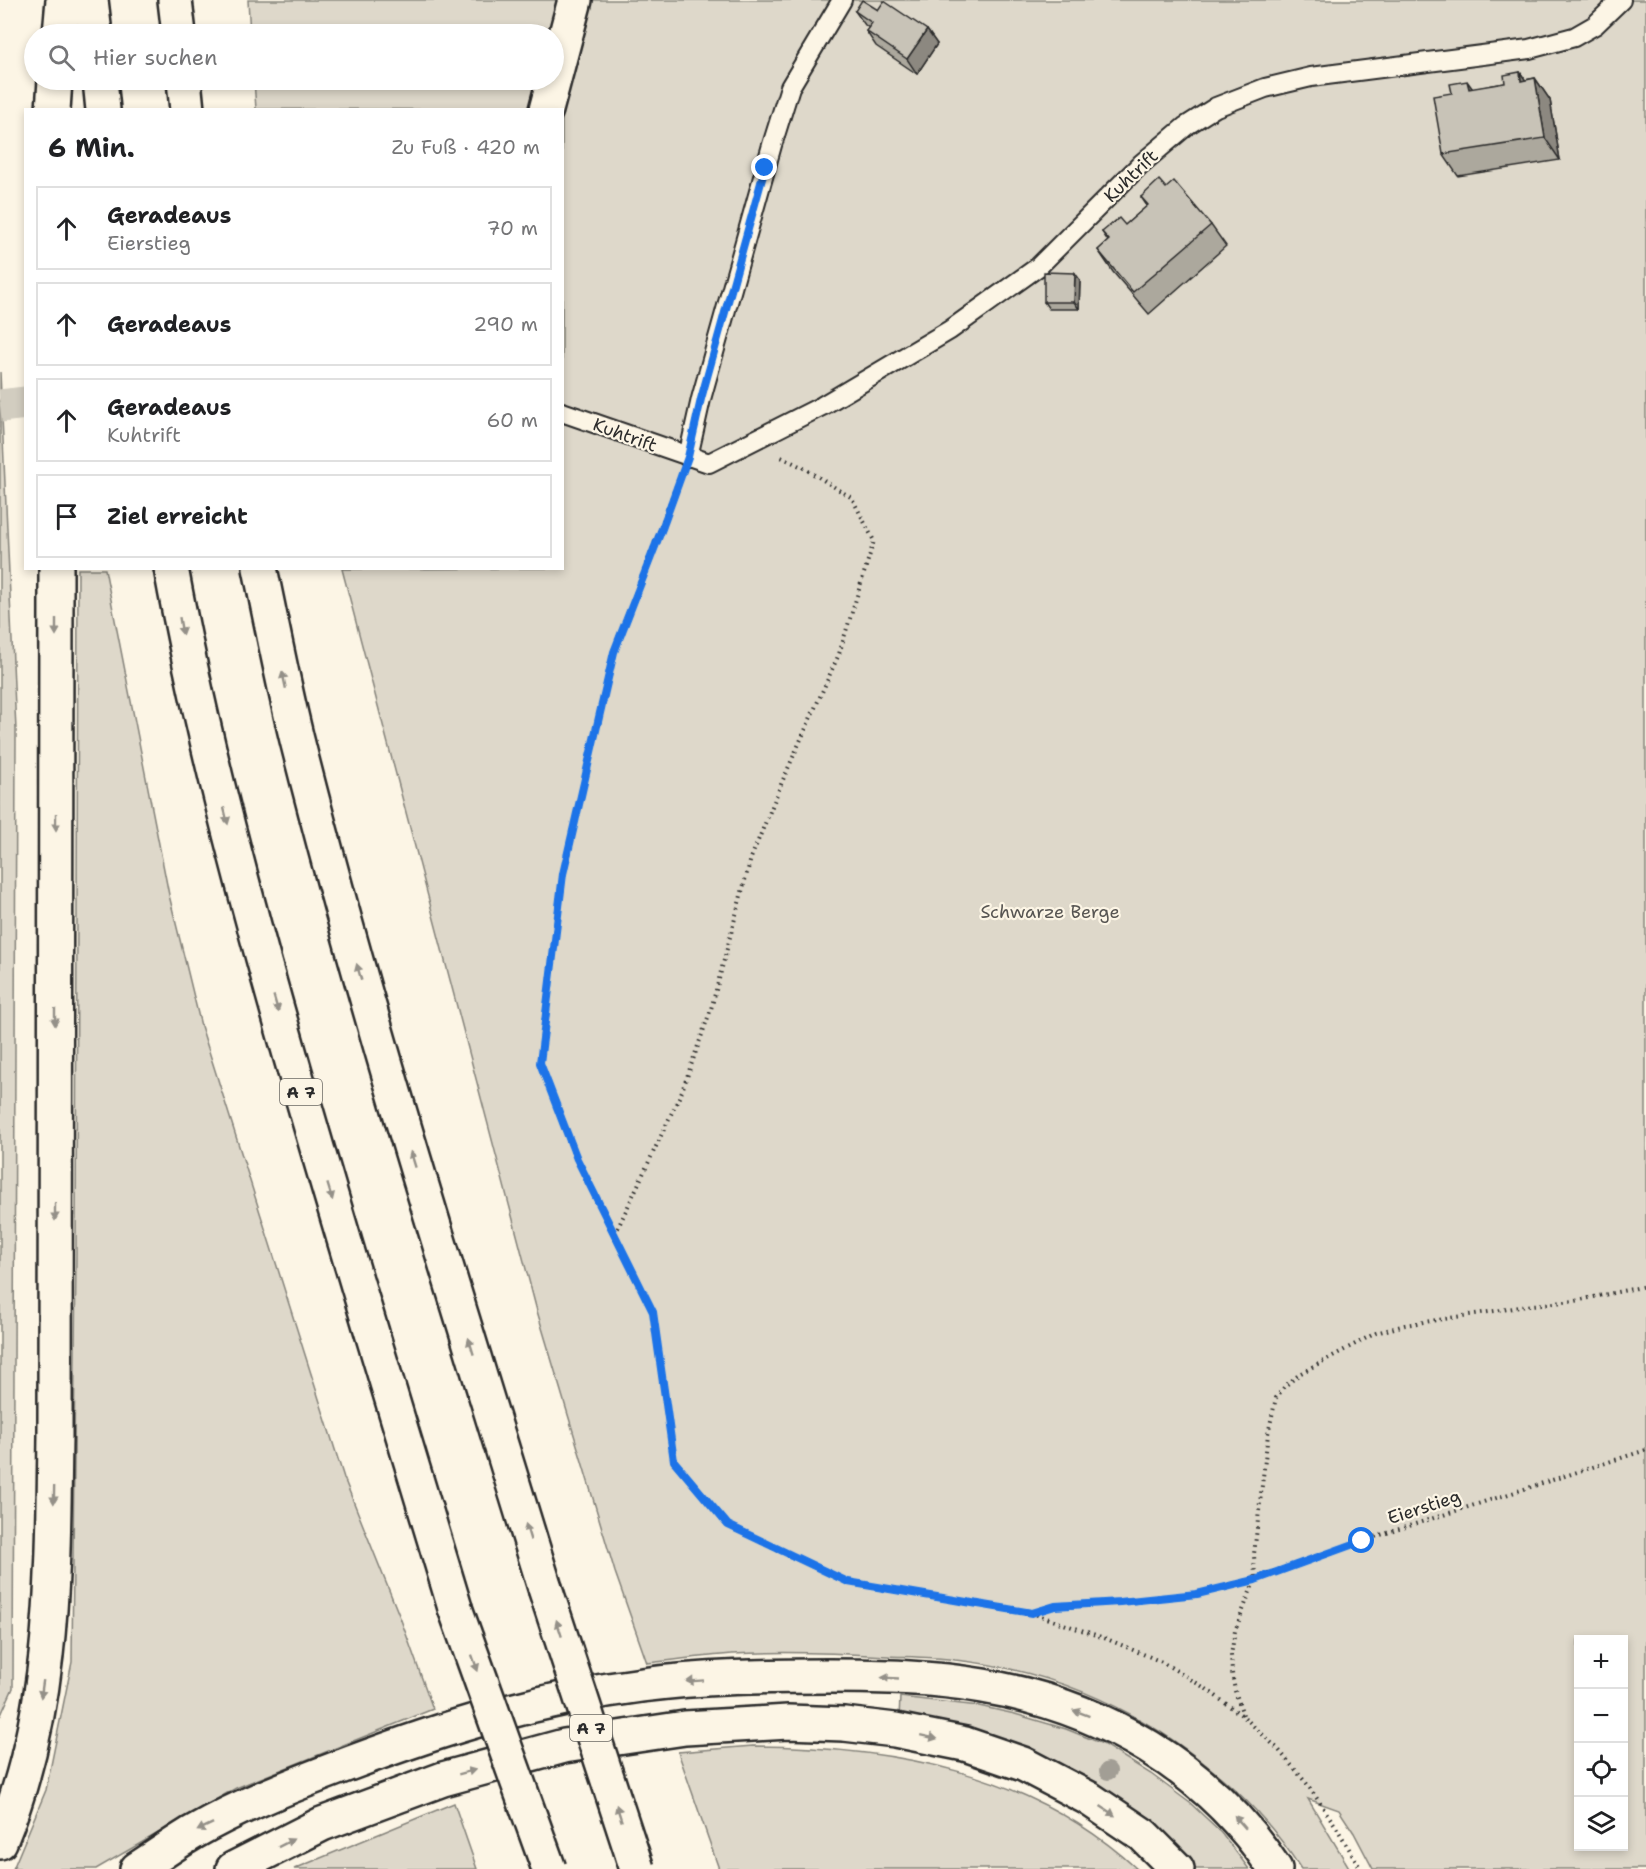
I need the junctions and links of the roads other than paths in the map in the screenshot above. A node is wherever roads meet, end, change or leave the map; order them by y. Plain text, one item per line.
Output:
1 (63, 0) edge
2 (91, 0) edge
3 (175, 0) edge
4 (575, 0) edge
5 (842, 0) edge
6 (1621, 0) edge
7 (61, 24) edge
8 (94, 24) edge
9 (178, 24) edge
10 (564, 42) edge
11 (55, 90) edge
12 (101, 90) edge
13 (185, 90) edge
14 (551, 90) edge
15 (53, 108) edge
16 (103, 108) edge
17 (187, 108) edge
18 (547, 108) edge
19 (564, 413) edge
20 (688, 457) junction
21 (56, 570) edge
22 (171, 570) edge
23 (260, 570) edge
24 (0, 1842) edge
25 (137, 1869) edge
26 (233, 1869) edge
27 (549, 1869) edge
28 (637, 1869) edge
29 (1177, 1869) edge
30 (1275, 1869) edge

1 - 7 main road
2 - 8 main road
3 - 9 main road
4 - 10 main road
5 - 20 lane
6 - 20 lane, Kuhtrift
11 - 15 main road
12 - 16 main road
13 - 17 main road
14 - 18 main road
19 - 20 lane, Kuhtrift
21 -> 24 main road
22 -> 27 main road, A 7, bridge
28 -> 23 main road, A 7, bridge
30 -> 25 main road
26 -> 29 main road

